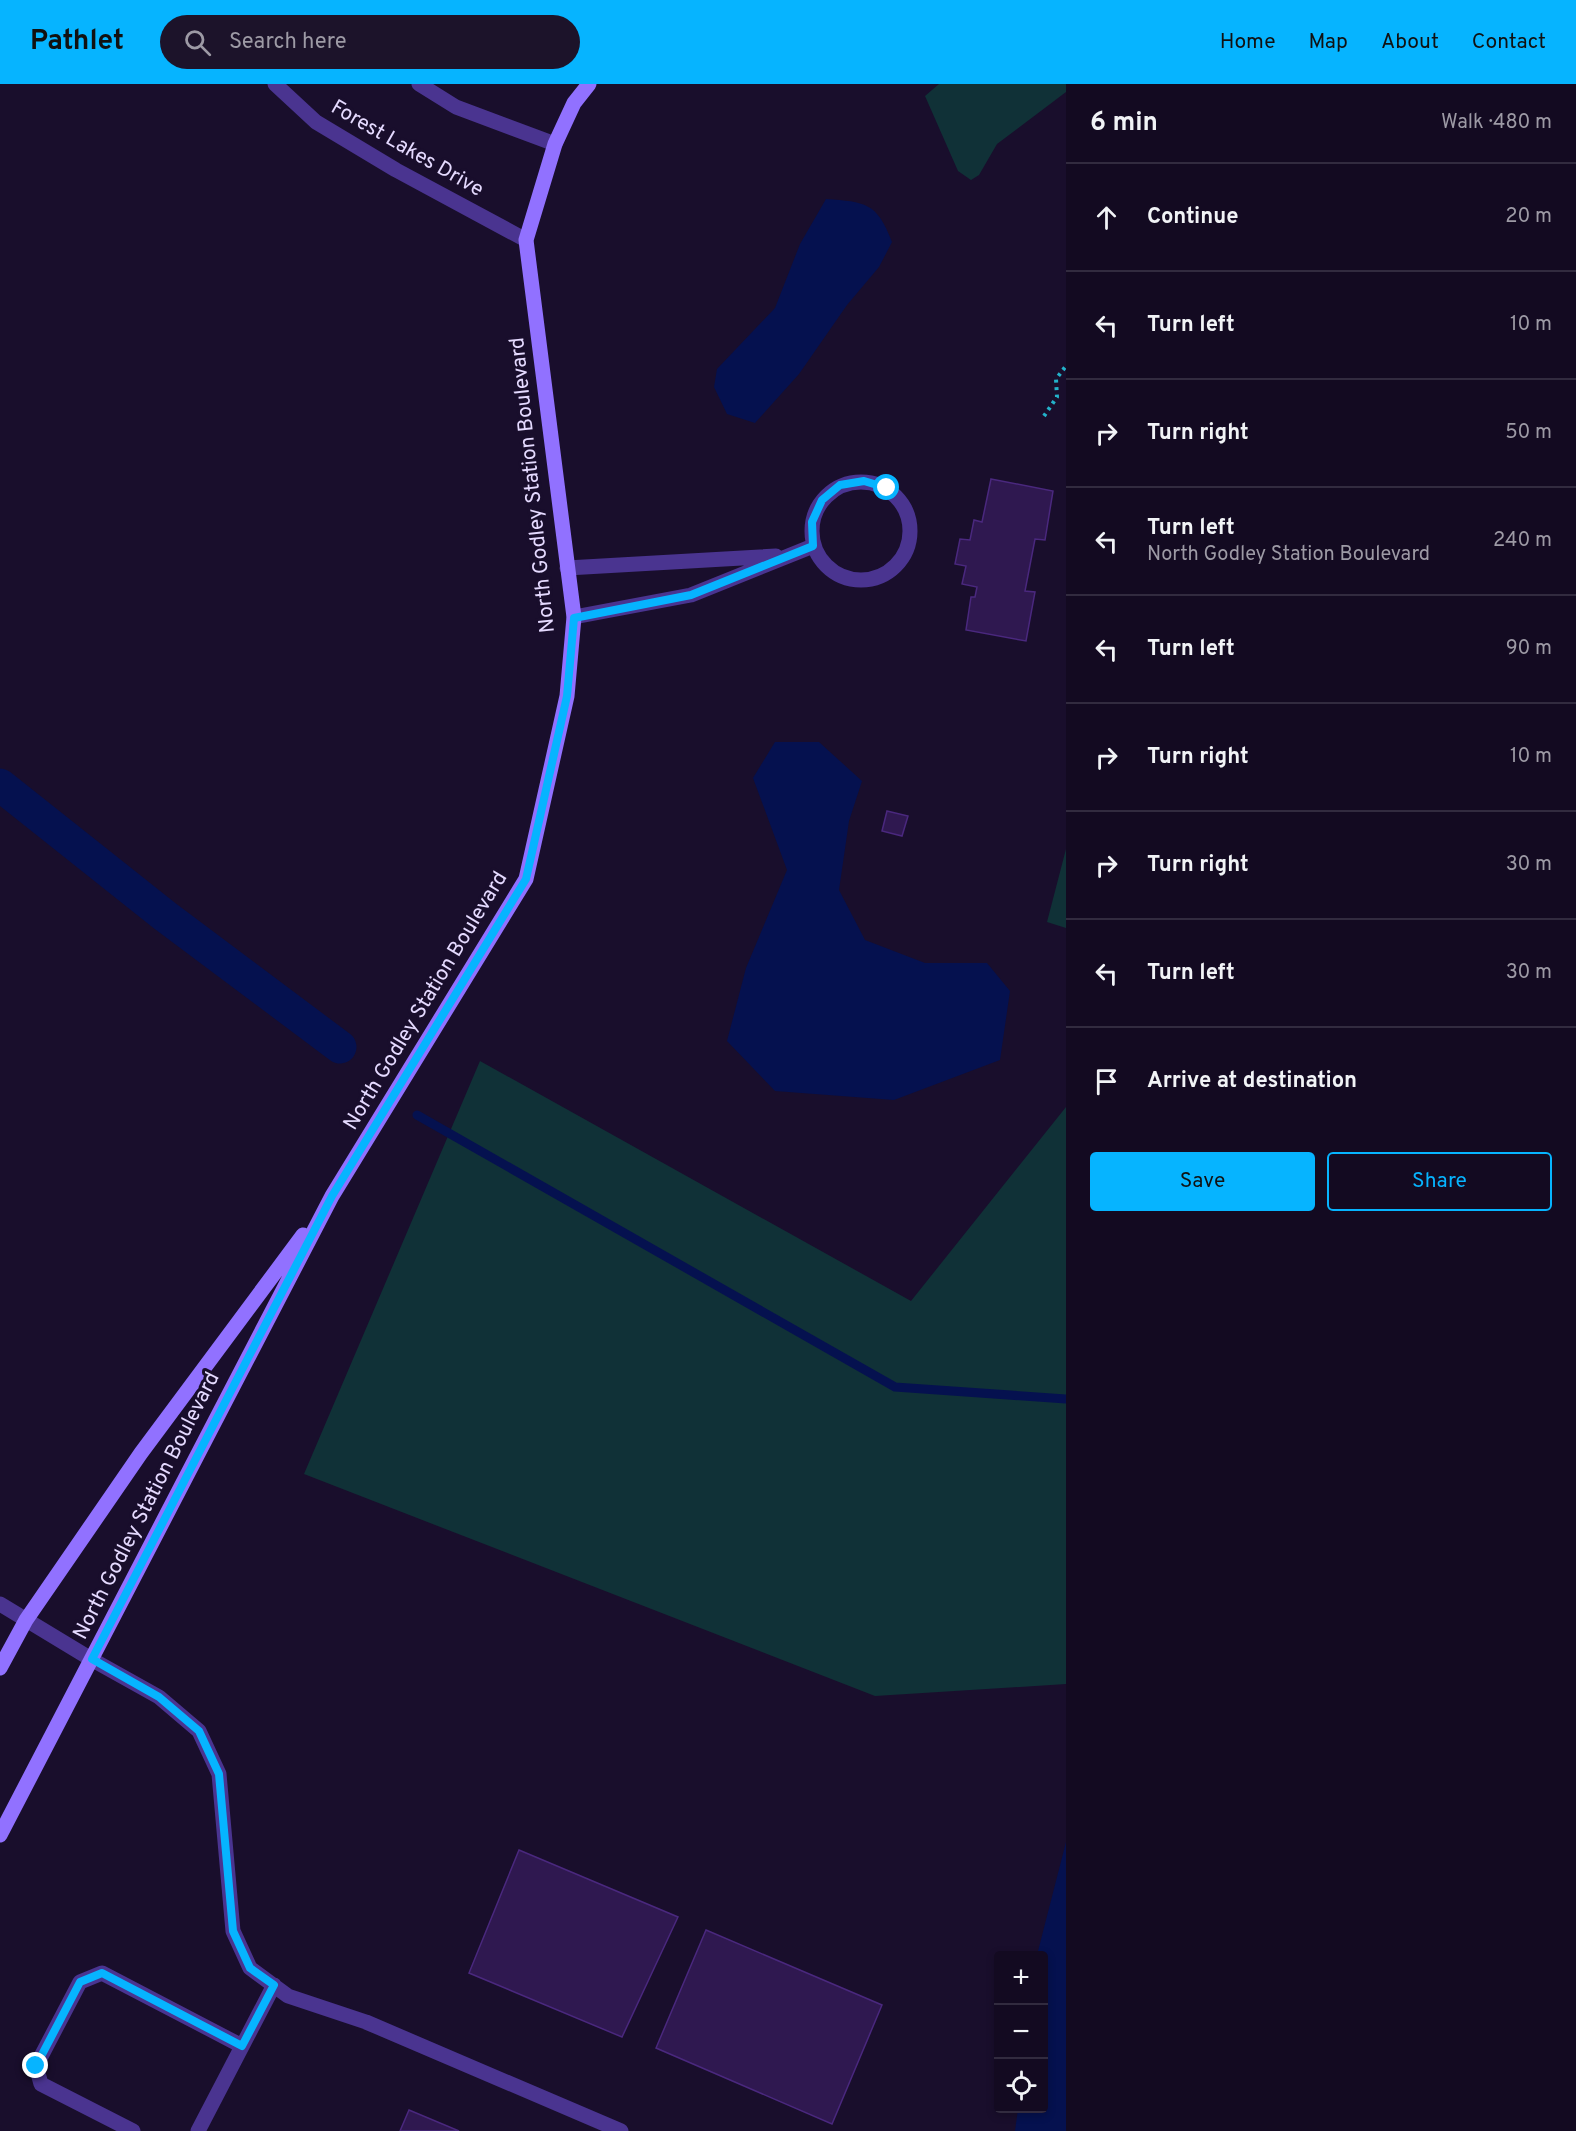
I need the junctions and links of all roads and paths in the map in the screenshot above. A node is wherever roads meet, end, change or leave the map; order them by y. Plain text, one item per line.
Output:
1 (275, 84) edge
2 (419, 84) edge
3 (589, 84) edge
4 (555, 144) junction
5 (526, 240) junction
6 (1066, 366) edge
7 (1044, 416) dead end
8 (813, 546) junction
9 (788, 556) junction
10 (567, 568) junction
11 (574, 618) junction
12 (332, 1196) junction
13 (0, 1604) edge
14 (26, 1620) junction
15 (92, 1659) junction
16 (0, 1668) edge
17 (0, 1835) edge
18 (274, 1985) junction
19 (242, 2046) junction
20 (588, 2125) edge
21 (133, 2131) edge
22 (198, 2131) edge
23 (621, 2131) edge

1 - 5 street, Forest Lakes Drive
2 - 4 street
3 - 4 street, North Godley Station Boulevard
4 - 5 street, North Godley Station Boulevard
5 - 10 street, North Godley Station Boulevard
6 - 7 path
8 - 8 street
8 - 9 street
9 - 10 street
9 - 11 street
10 - 11 street, North Godley Station Boulevard
11 - 12 street, North Godley Station Boulevard
12 - 14 street, North Godley Station Boulevard
12 - 15 street, North Godley Station Boulevard
13 - 14 street
14 - 15 street
14 - 16 street, North Godley Station Boulevard
15 - 17 street, North Godley Station Boulevard
15 - 18 street
18 - 19 street
18 - 20 street
19 - 21 street
19 - 22 street
20 - 23 street

